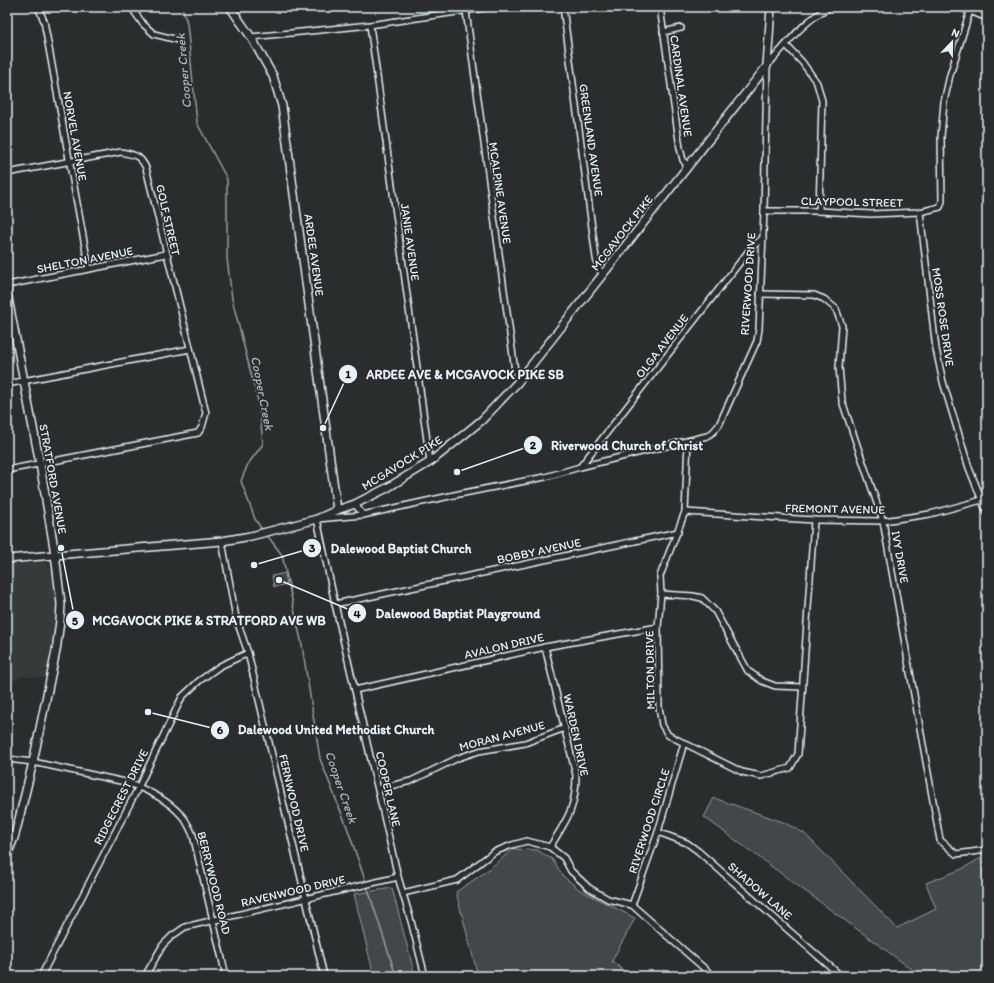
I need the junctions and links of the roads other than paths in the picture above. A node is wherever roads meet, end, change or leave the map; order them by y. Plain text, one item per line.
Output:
1 (38, 7) edge
2 (132, 7) edge
3 (230, 7) edge
4 (490, 7) edge
5 (563, 7) edge
6 (660, 7) edge
7 (771, 7) edge
8 (830, 7) edge
9 (957, 7) edge
10 (464, 9) edge
11 (970, 11) junction
12 (987, 18) edge
13 (370, 25) junction
14 (680, 28) dead end
15 (663, 32) junction
16 (251, 37) junction
17 (178, 40) dead end
18 (786, 45) junction
19 (767, 66) junction
20 (70, 162) junction
21 (688, 166) junction
22 (7, 173) edge
23 (764, 211) junction
24 (819, 211) junction
25 (920, 212) junction
26 (762, 238) junction
27 (166, 254) junction
28 (89, 269) junction
29 (603, 275) junction
30 (7, 285) edge
31 (7, 293) edge
32 (760, 294) junction
33 (190, 349) junction
34 (24, 381) junction
35 (518, 382) junction
36 (7, 384) edge
37 (688, 441) junction
38 (430, 462) junction
39 (40, 464) junction
40 (580, 468) junction
41 (7, 470) edge
42 (982, 500) junction
43 (355, 504) junction
44 (338, 510) junction
45 (685, 512) junction
46 (987, 512) edge
47 (363, 515) junction
48 (343, 517) junction
49 (318, 519) junction
50 (814, 520) junction
51 (883, 521) junction
52 (678, 532) junction
53 (222, 541) junction
54 (55, 554) junction
55 (7, 558) edge
56 (661, 594) junction
57 (335, 604) junction
58 (658, 627) junction
59 (545, 647) junction
60 (248, 653) junction
61 (802, 687) junction
62 (355, 690) junction
63 (565, 728) junction
64 (684, 743) junction
65 (7, 759) edge
66 (32, 762) junction
67 (139, 786) junction
68 (378, 789) junction
69 (658, 832) junction
70 (550, 847) junction
71 (987, 850) edge
72 (7, 855) edge
73 (398, 877) junction
74 (403, 894) junction
75 (306, 898) junction
76 (632, 905) junction
77 (212, 920) junction
78 (41, 976) edge
79 (145, 976) edge
80 (226, 976) edge
81 (324, 976) edge
82 (425, 976) edge
83 (713, 976) edge
84 (841, 976) edge

1 - 20 street, NORVEL AVENUE
2 - 17 street
3 - 16 street, ARDEE AVENUE
4 - 10 street
5 - 29 street, GREENLAND AVENUE
6 - 15 street, CARDINAL AVENUE
7 - 19 street, RIVERWOOD DRIVE
8 - 18 street, MCGAVOCK PIKE
9 - 11 street
10 - 13 street
10 - 35 street, MCALPINE AVENUE
11 - 12 street
11 - 25 street, CLAYPOOL STREET
13 - 16 street
13 - 38 street, JANIE AVENUE
14 - 15 street
15 - 21 street, CARDINAL AVENUE
16 - 44 street, ARDEE AVENUE
18 - 19 street, MCGAVOCK PIKE
18 - 24 street
19 - 21 street, MCGAVOCK PIKE
19 - 23 street, RIVERWOOD DRIVE
20 - 22 street, GOLF STREET
20 - 27 street, GOLF STREET
20 - 28 street, NORVEL AVENUE
21 - 29 street, MCGAVOCK PIKE
23 - 24 street, CLAYPOOL STREET
23 - 26 street, RIVERWOOD DRIVE
24 - 25 street, CLAYPOOL STREET
25 - 42 street, MOSS ROSE DRIVE
26 - 32 street, RIVERWOOD DRIVE
26 - 40 street, OLGA AVENUE
27 - 28 street, SHELTON AVENUE
27 - 33 street, GOLF STREET
28 - 30 street, SHELTON AVENUE
29 - 35 street, MCGAVOCK PIKE
31 - 34 street, STRATFORD AVENUE
32 - 37 street, RIVERWOOD DRIVE
32 - 51 street, IVY DRIVE
33 - 34 street
33 - 39 street, GOLF STREET
34 - 36 street
34 - 39 street, STRATFORD AVENUE
35 - 38 street, MCGAVOCK PIKE
37 - 40 street, RIVERWOOD DRIVE
37 - 45 street, MILTON DRIVE
38 - 43 street, MCGAVOCK PIKE
39 - 41 street
39 - 54 street, STRATFORD AVENUE
40 - 47 street, RIVERWOOD DRIVE
42 - 46 street, MOSS ROSE DRIVE
42 - 51 street, FREMONT AVENUE
43 - 44 street, MCGAVOCK PIKE
43 - 47 street
44 - 48 street, ARDEE AVENUE
44 - 49 street, MCGAVOCK PIKE
45 - 50 street, FREMONT AVENUE
45 - 52 street, MILTON DRIVE
47 - 48 street, RIVERWOOD DRIVE
48 - 49 street, RIVERWOOD DRIVE
49 - 53 street, MCGAVOCK PIKE
49 - 57 street, COOPER LANE
50 - 51 street, FREMONT AVENUE
50 - 61 street, MILTON DRIVE
51 - 71 street, IVY DRIVE
52 - 56 street, MILTON DRIVE
52 - 57 street, BOBBY AVENUE
53 - 54 street, MCGAVOCK PIKE
53 - 60 street, FERNWOOD DRIVE
54 - 55 street, MCGAVOCK PIKE
54 - 66 street, STRATFORD AVENUE
56 - 58 street, MILTON DRIVE
56 - 61 street
57 - 62 street, COOPER LANE
58 - 59 street, AVALON DRIVE
58 - 64 street, MILTON DRIVE
59 - 62 street, AVALON DRIVE
59 - 63 street, WARDEN DRIVE
60 - 67 street, RIDGECREST DRIVE
60 - 75 street, FERNWOOD DRIVE
61 - 64 street, MILTON DRIVE
62 - 68 street, COOPER LANE
63 - 68 street, MORAN AVENUE
63 - 70 street, WARDEN DRIVE
64 - 69 street, RIVERWOOD CIRCLE
65 - 66 street, BERRYWOOD ROAD
66 - 67 street, BERRYWOOD ROAD
66 - 72 street, STRATFORD AVENUE
67 - 77 street, BERRYWOOD ROAD
67 - 78 street, RIDGECREST DRIVE
68 - 73 street, COOPER LANE
69 - 76 street, RIVERWOOD CIRCLE
69 - 84 street, SHADOW LANE
70 - 74 street
70 - 76 street
73 - 74 street, COOPER LANE
73 - 75 street, RAVENWOOD DRIVE
74 - 82 street
75 - 77 street, RAVENWOOD DRIVE
75 - 81 street, FERNWOOD DRIVE
76 - 83 street
77 - 79 street, RAVENWOOD DRIVE
77 - 80 street, BERRYWOOD ROAD

